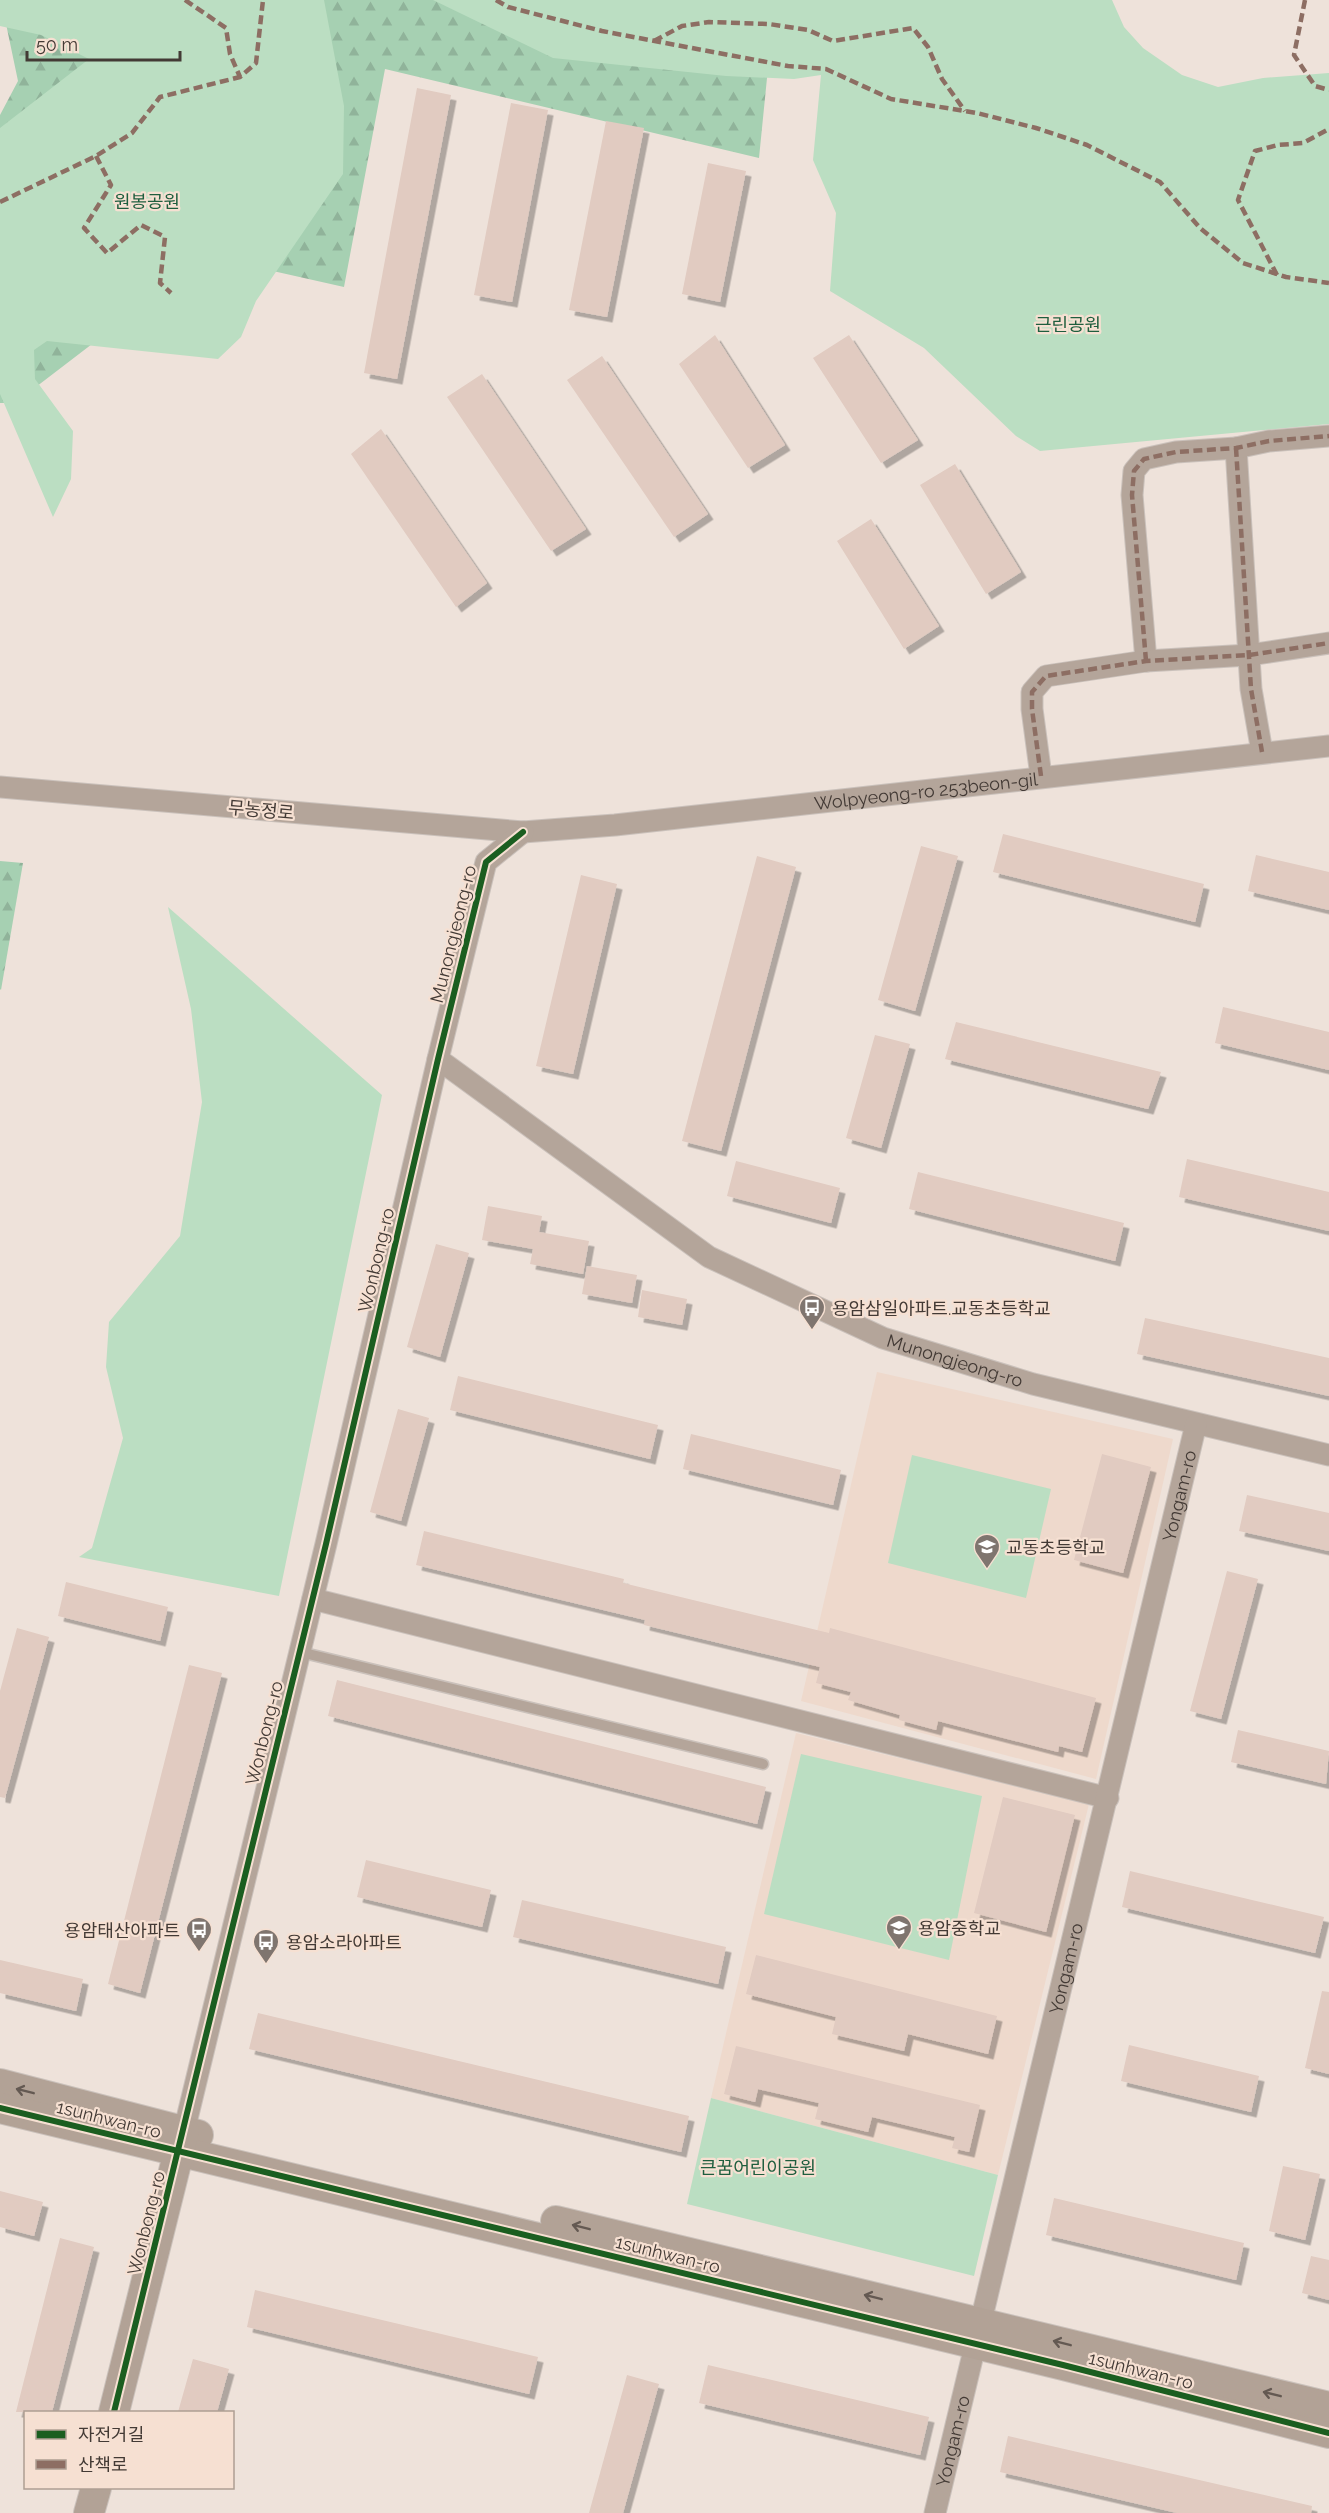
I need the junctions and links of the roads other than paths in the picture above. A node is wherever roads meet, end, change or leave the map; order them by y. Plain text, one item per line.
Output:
1 (1329, 436) edge
2 (1236, 448) junction
3 (1329, 643) edge
4 (1249, 655) junction
5 (1146, 661) junction
6 (1329, 746) edge
7 (1262, 752) junction
8 (1041, 776) junction
9 (0, 787) edge
10 (523, 832) junction
11 (438, 1059) junction
12 (1196, 1424) junction
13 (1329, 1455) edge
14 (313, 1599) junction
15 (300, 1652) junction
16 (763, 1764) dead end
17 (1108, 1798) junction
18 (0, 2084) edge
19 (0, 2108) edge
20 (181, 2141) junction
21 (977, 2333) junction
22 (1329, 2408) edge
23 (114, 2411) edge
24 (1329, 2433) edge
25 (95, 2489) edge
26 (89, 2513) edge
27 (935, 2513) edge

1 - 2 street
2 - 4 street
2 - 5 street
3 - 4 street
4 - 5 street
4 - 7 street
5 - 8 street
6 - 7 street, Wolpyeong-ro 253beon-gil
7 - 8 street, Wolpyeong-ro 253beon-gil
8 - 10 street, Wolpyeong-ro 253beon-gil
9 - 10 street, 무농정로
10 - 11 street, Munongjeong-ro
11 - 12 street, Munongjeong-ro
11 - 14 street, Wonbong-ro
12 - 13 street, Munongjeong-ro
12 - 17 street, Yongam-ro
14 - 15 street, Wonbong-ro
14 - 17 street
15 - 16 lane
15 - 20 street, Wonbong-ro
17 - 21 street, Yongam-ro
20 -> 18 street, 1sunhwan-ro
19 - 20 street, 1sunhwan-ro
20 - 21 street, 1sunhwan-ro
20 - 23 street, Wonbong-ro
22 -> 21 street, 1sunhwan-ro
21 - 24 street, 1sunhwan-ro
21 - 27 street, Yongam-ro
25 - 26 street

